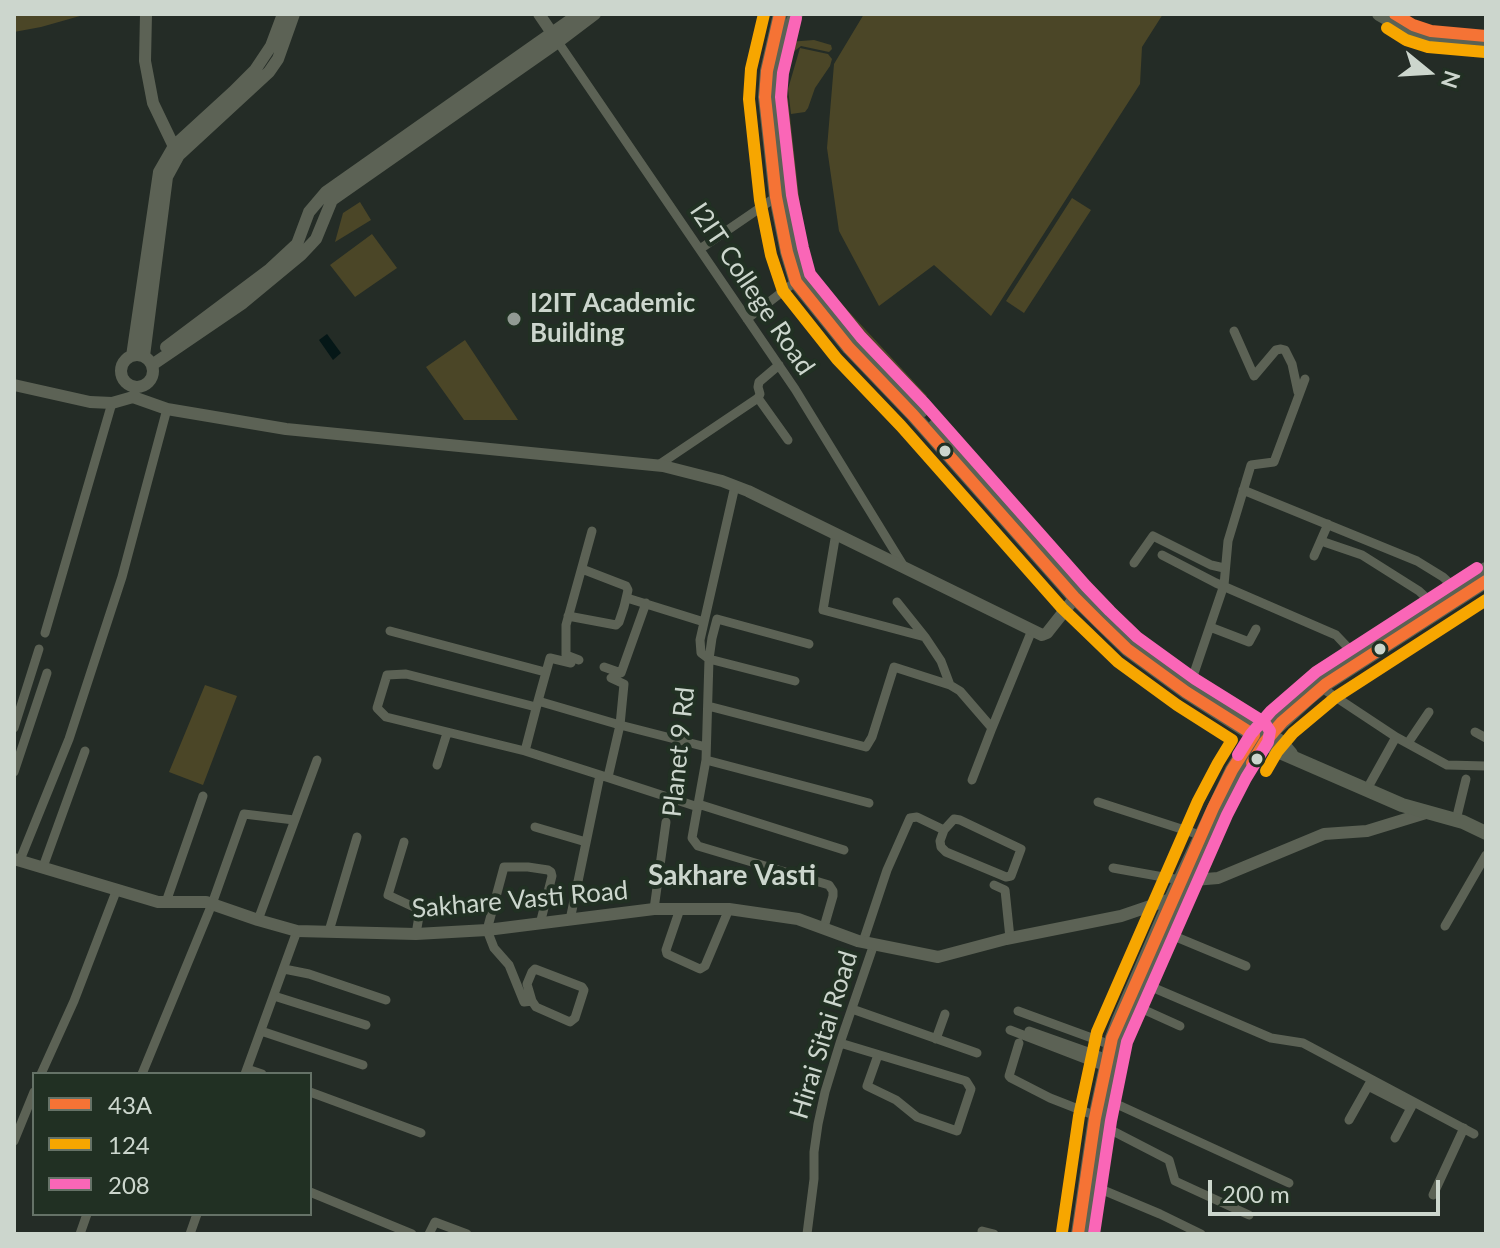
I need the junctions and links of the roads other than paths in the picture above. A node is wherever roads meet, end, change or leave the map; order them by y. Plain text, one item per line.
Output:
1 (146, 14) edge
2 (283, 14) edge
3 (294, 14) edge
4 (539, 14) edge
5 (579, 14) edge
6 (595, 14) edge
7 (780, 14) edge
8 (796, 14) edge
9 (1379, 14) edge
10 (1395, 14) edge
11 (1486, 36) edge
12 (555, 38) junction
13 (1486, 45) edge
14 (176, 150) junction
15 (780, 196) junction
16 (700, 249) junction
17 (801, 279) junction
18 (747, 319) junction
19 (1234, 331) dead end
20 (144, 359) junction
21 (779, 365) junction
22 (1305, 379) dead end
23 (14, 385) edge
24 (134, 392) junction
25 (1299, 395) junction
26 (758, 398) junction
27 (112, 403) junction
28 (167, 409) junction
29 (788, 440) dead end
30 (657, 466) junction
31 (735, 486) junction
32 (1243, 490) junction
33 (1328, 524) junction
34 (592, 531) dead end
35 (836, 533) junction
36 (1321, 541) junction
37 (1162, 555) dead end
38 (1314, 556) dead end
39 (1134, 563) dead end
40 (903, 565) junction
41 (1224, 568) junction
42 (582, 569) junction
43 (1486, 569) edge
44 (1486, 581) edge
45 (1224, 585) junction
46 (1456, 589) junction
47 (1079, 592) junction
48 (627, 598) junction
49 (897, 602) dead end
50 (646, 603) junction
51 (1433, 604) junction
52 (568, 616) junction
53 (703, 627) junction
54 (1210, 627) junction
55 (1256, 629) dead end
56 (1032, 630) junction
57 (390, 631) dead end
58 (45, 633) dead end
59 (925, 637) junction
60 (712, 638) junction
61 (809, 644) dead end
62 (39, 649) dead end
63 (1354, 654) junction
64 (709, 659) junction
65 (604, 667) dead end
66 (545, 672) junction
67 (47, 673) dead end
68 (611, 678) dead end
69 (795, 681) dead end
70 (950, 685) junction
71 (1190, 686) junction
72 (1322, 688) junction
73 (537, 704) junction
74 (708, 706) junction
75 (1429, 712) dead end
76 (620, 725) junction
77 (14, 728) edge
78 (992, 728) junction
79 (1475, 732) dead end
80 (447, 733) junction
81 (1262, 735) junction
82 (1396, 737) junction
83 (1486, 738) edge
84 (1408, 743) junction
85 (706, 747) junction
86 (85, 751) dead end
87 (525, 751) junction
88 (317, 760) dead end
89 (706, 760) junction
90 (437, 765) dead end
91 (1486, 766) edge
92 (14, 772) edge
93 (604, 776) junction
94 (1466, 779) dead end
95 (972, 780) dead end
96 (1367, 789) junction
97 (203, 796) dead end
98 (1098, 802) dead end
99 (869, 803) dead end
100 (698, 806) junction
101 (1429, 812) junction
102 (294, 820) junction
103 (1456, 820) junction
104 (666, 822) dead end
105 (535, 827) dead end
106 (944, 830) junction
107 (1486, 833) edge
108 (1200, 835) junction
109 (357, 837) dead end
110 (404, 842) dead end
111 (586, 842) junction
112 (844, 850) dead end
113 (1486, 855) edge
114 (17, 859) edge
115 (43, 867) junction
116 (1113, 868) dead end
117 (1187, 880) junction
118 (994, 885) dead end
119 (117, 889) junction
120 (166, 902) junction
121 (1177, 902) junction
122 (212, 904) junction
123 (654, 909) junction
124 (680, 909) junction
125 (729, 909) junction
126 (258, 920) junction
127 (570, 920) junction
128 (540, 924) junction
129 (1445, 926) dead end
130 (824, 927) junction
131 (487, 930) junction
132 (297, 931) junction
133 (329, 931) junction
134 (416, 934) junction
135 (1169, 934) junction
136 (1010, 938) junction
137 (869, 943) junction
138 (1246, 966) dead end
139 (284, 969) junction
140 (1147, 985) junction
141 (274, 996) junction
142 (386, 1000) dead end
143 (532, 1001) junction
144 (1138, 1007) junction
145 (852, 1009) junction
146 (1018, 1011) dead end
147 (945, 1014) dead end
148 (366, 1025) dead end
149 (1180, 1026) dead end
150 (1010, 1030) dead end
151 (261, 1031) junction
152 (1029, 1031) dead end
153 (936, 1039) junction
154 (840, 1043) junction
155 (1019, 1043) dead end
156 (977, 1053) dead end
157 (878, 1055) junction
158 (1108, 1057) junction
159 (363, 1065) dead end
160 (246, 1071) edge
161 (42, 1072) edge
162 (143, 1072) edge
163 (1368, 1083) junction
164 (312, 1093) edge
165 (32, 1097) edge
166 (1112, 1102) junction
167 (1413, 1105) junction
168 (1096, 1116) junction
169 (1349, 1120) dead end
170 (1107, 1128) junction
171 (421, 1133) dead end
172 (1395, 1138) dead end
173 (14, 1141) edge
174 (1289, 1183) dead end
175 (1098, 1188) junction
176 (312, 1193) edge
177 (1433, 1195) dead end
178 (1249, 1215) dead end
179 (982, 1231) dead end
180 (1091, 1233) edge
181 (412, 1234) edge
182 (429, 1234) edge
183 (467, 1234) edge
184 (807, 1234) edge
185 (994, 1234) edge
186 (1201, 1234) edge

1 - 14 street
2 - 14 street
3 - 14 street
4 - 12 street
5 - 12 street
6 - 12 street
7 - 15 main road
8 - 15 main road
9 - 13 main road
10 - 11 main road
12 - 16 street, I2IT College Road
12 - 20 street
14 - 20 street
15 - 16 street
15 - 17 main road
16 - 18 street, I2IT College Road
17 - 18 street
17 - 47 main road
18 - 21 street, I2IT College Road
19 - 25 street
20 - 24 street
20 - 24 street
21 - 26 street
21 - 40 street, I2IT College Road
22 - 25 street
23 - 27 street
24 - 27 street
24 - 28 street
25 - 32 street
26 - 29 street
26 - 30 street
27 - 58 street
28 - 30 street
28 - 114 street
30 - 31 street
31 - 35 street
31 - 53 street, Planet 9 Rd
32 - 33 street
32 - 41 street
33 - 36 street
33 - 46 street
34 - 42 street
35 - 40 street
35 - 59 street
36 - 38 street
36 - 51 street
37 - 45 street
39 - 41 street
40 - 56 street
41 - 45 street
42 - 48 street
42 - 52 street
43 - 46 main road
44 - 72 main road
45 - 54 street
45 - 63 street
46 - 51 main road
47 - 56 street
47 - 71 main road
48 - 50 street
48 - 52 street
49 - 59 street
50 - 53 street
50 - 65 street
51 - 63 main road
52 - 66 street
53 - 60 street
53 - 64 street, Planet 9 Rd
54 - 55 street
54 - 71 street
56 - 78 street
57 - 66 street
59 - 70 street
60 - 61 street
60 - 64 street
62 - 77 street
63 - 81 main road
64 - 69 street
64 - 74 street, Planet 9 Rd
66 - 73 street
67 - 92 street
68 - 76 street
70 - 74 street
70 - 78 street
71 - 81 main road
72 - 81 main road
72 - 82 street
73 - 76 street
73 - 80 street
73 - 87 street
74 - 85 street, Planet 9 Rd
75 - 84 street
76 - 85 street
76 - 93 street
78 - 95 street
79 - 83 street
80 - 87 street
80 - 90 street
81 - 96 main road
81 - 108 main road
81 - 117 main road
82 - 84 street
82 - 96 street
84 - 91 street
85 - 89 street, Planet 9 Rd
86 - 115 street
87 - 93 street
88 - 102 street
89 - 99 street
89 - 100 street, Planet 9 Rd
93 - 100 street
93 - 111 street
94 - 103 street
96 - 101 main road
97 - 120 street
98 - 108 street
100 - 112 street
100 - 130 street, Planet 9 Rd
101 - 103 main road
101 - 117 street
102 - 122 street
102 - 126 street
103 - 107 main road
104 - 123 street
105 - 111 street
106 - 106 street
106 - 137 street, Hirai Sitai Road
108 - 117 main road
109 - 133 street
110 - 134 street
111 - 127 street
113 - 129 street
114 - 115 street, Sakhare Vasti Road
115 - 119 street, Sakhare Vasti Road
116 - 117 street
117 - 121 main road
118 - 136 street
119 - 120 street, Sakhare Vasti Road
119 - 161 street
120 - 122 street, Sakhare Vasti Road
121 - 135 main road
121 - 136 street, Sakhare Vasti Road
121 - 158 main road
122 - 126 street, Sakhare Vasti Road
122 - 162 street
123 - 124 street, Sakhare Vasti Road
123 - 127 street, Sakhare Vasti Road
124 - 125 street, Sakhare Vasti Road
124 - 125 street
125 - 130 street, Sakhare Vasti Road
126 - 132 street, Sakhare Vasti Road
127 - 128 street, Sakhare Vasti Road
128 - 131 street, Sakhare Vasti Road
128 - 131 street
130 - 137 street, Sakhare Vasti Road
131 - 134 street, Sakhare Vasti Road
131 - 143 street
132 - 133 street, Sakhare Vasti Road
132 - 139 street
133 - 134 street, Sakhare Vasti Road
135 - 138 street
135 - 140 main road
136 - 137 street, Sakhare Vasti Road
137 - 145 street, Hirai Sitai Road
139 - 141 street
139 - 142 street
140 - 144 main road
140 - 163 street
141 - 148 street
141 - 151 street
143 - 143 street
144 - 149 street
144 - 166 main road
145 - 153 street
145 - 154 street, Hirai Sitai Road
146 - 158 street
147 - 153 street
150 - 158 street
151 - 159 street
151 - 160 street
152 - 158 street
153 - 156 street
154 - 157 street
154 - 184 street, Hirai Sitai Road
155 - 168 street
157 - 157 street
158 - 168 main road
163 - 167 street
163 - 169 street
164 - 171 street
165 - 173 street
166 - 170 main road
166 - 174 street
167 - 172 street
167 - 177 street
168 - 180 main road
170 - 175 main road
170 - 178 street
175 - 180 main road
175 - 186 street
176 - 181 street
179 - 185 street
182 - 183 street

